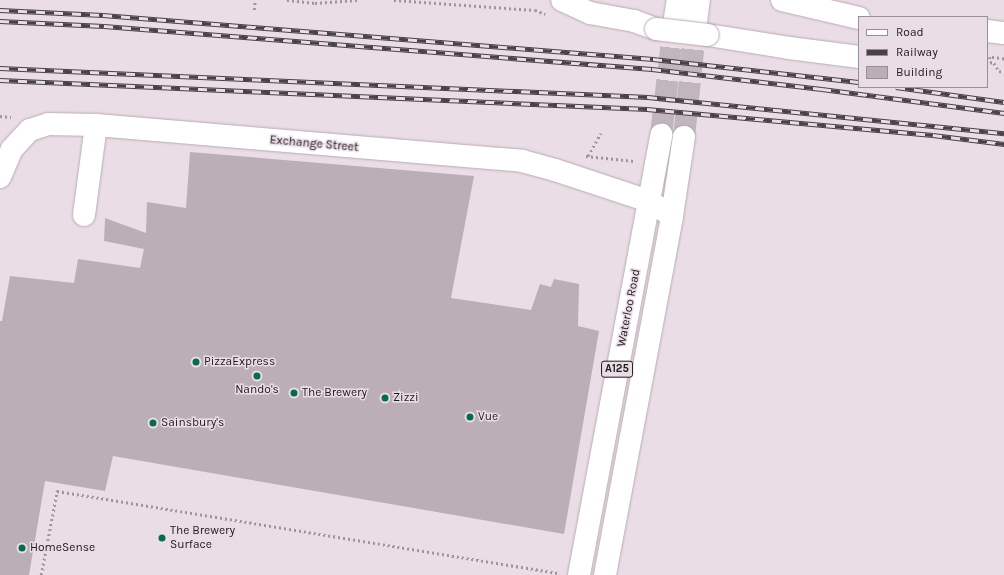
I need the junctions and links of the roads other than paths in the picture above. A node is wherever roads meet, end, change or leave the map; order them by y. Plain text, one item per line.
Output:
1 (678, 0) edge
2 (700, 0) edge
3 (782, 0) edge
4 (557, 8) edge
5 (858, 18) edge
6 (665, 26) junction
7 (702, 29) junction
8 (988, 31) edge
9 (1004, 33) edge
10 (858, 57) edge
11 (96, 125) junction
12 (661, 135) tunnel mouth
13 (684, 137) tunnel mouth
14 (0, 177) edge
15 (649, 201) junction
16 (84, 215) dead end
17 (672, 216) junction
18 (579, 575) edge
19 (605, 575) edge

1 - 6 main road
2 - 7 main road
3 - 5 main road
4 - 6 main road
6 - 7 main road, bridge
7 - 10 main road
8 - 9 main road
11 - 14 main road, Exchange Street
11 - 15 main road, Exchange Street
11 - 16 main road
12 - 15 main road, Waterloo Road / A125
13 - 17 main road, Waterloo Road / A125
15 - 17 main road, Exchange Street
15 - 18 main road, Waterloo Road / A125
17 - 19 main road, Waterloo Road / A125

